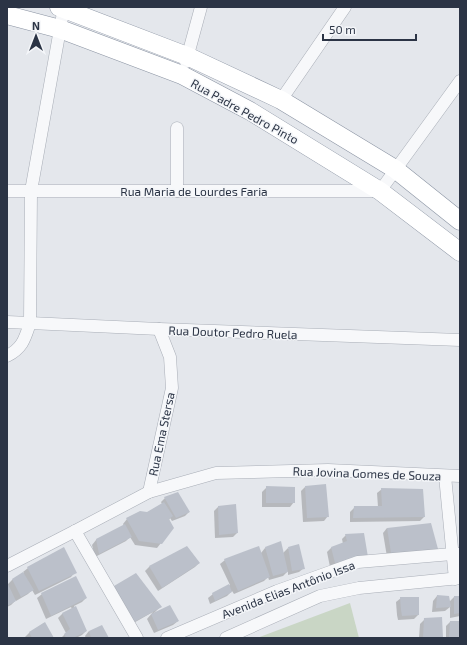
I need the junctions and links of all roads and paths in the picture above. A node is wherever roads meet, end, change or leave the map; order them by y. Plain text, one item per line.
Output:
1 (62, 7) edge
2 (201, 7) edge
3 (346, 7) edge
4 (7, 15) edge
5 (60, 29) junction
6 (187, 56) junction
7 (182, 75) junction
8 (460, 80) edge
9 (281, 100) junction
10 (177, 128) dead end
11 (395, 169) junction
12 (7, 190) edge
13 (32, 191) junction
14 (177, 191) junction
15 (380, 191) junction
16 (460, 221) edge
17 (460, 252) edge
18 (7, 322) edge
19 (30, 323) junction
20 (159, 329) junction
21 (460, 340) edge
22 (7, 356) edge
23 (444, 476) junction
24 (460, 476) edge
25 (149, 492) junction
26 (75, 531) junction
27 (456, 554) edge
28 (7, 566) edge
29 (457, 579) edge
30 (137, 638) edge
31 (167, 638) edge
32 (226, 638) edge

1 - 5 street
1 - 6 highway, Rua Padre Pedro Pinto
2 - 6 street
3 - 9 street
4 - 5 highway, Rua Padre Pedro Pinto
5 - 7 highway, Rua Padre Pedro Pinto
5 - 13 street
6 - 7 street
6 - 9 highway, Rua Padre Pedro Pinto
7 - 15 highway, Rua Padre Pedro Pinto
8 - 11 street
9 - 11 highway, Rua Padre Pedro Pinto
10 - 14 street
11 - 15 street
11 - 16 highway, Rua Padre Pedro Pinto
12 - 13 street, Rua Maria de Lourdes Faria
13 - 14 street, Rua Maria de Lourdes Faria
13 - 19 street
14 - 15 street, Rua Maria de Lourdes Faria
15 - 17 highway, Rua Padre Pedro Pinto
18 - 19 street, Rua Doutor Pedro Ruela
19 - 20 street, Rua Doutor Pedro Ruela
19 - 22 street
20 - 21 street, Rua Doutor Pedro Ruela
20 - 25 street, Rua Ema Stersa
23 - 24 street, Rua Jovina Gomes de Souza
23 - 25 street, Rua Jovina Gomes de Souza
23 - 27 street
25 - 26 street, Rua Jovina Gomes de Souza
26 - 28 street, Rua Jovina Gomes de Souza
26 - 30 street
27 - 29 street
27 - 31 street, Avenida Elias Antônio Issa
29 - 32 street, Avenida Elias Antônio Issa

